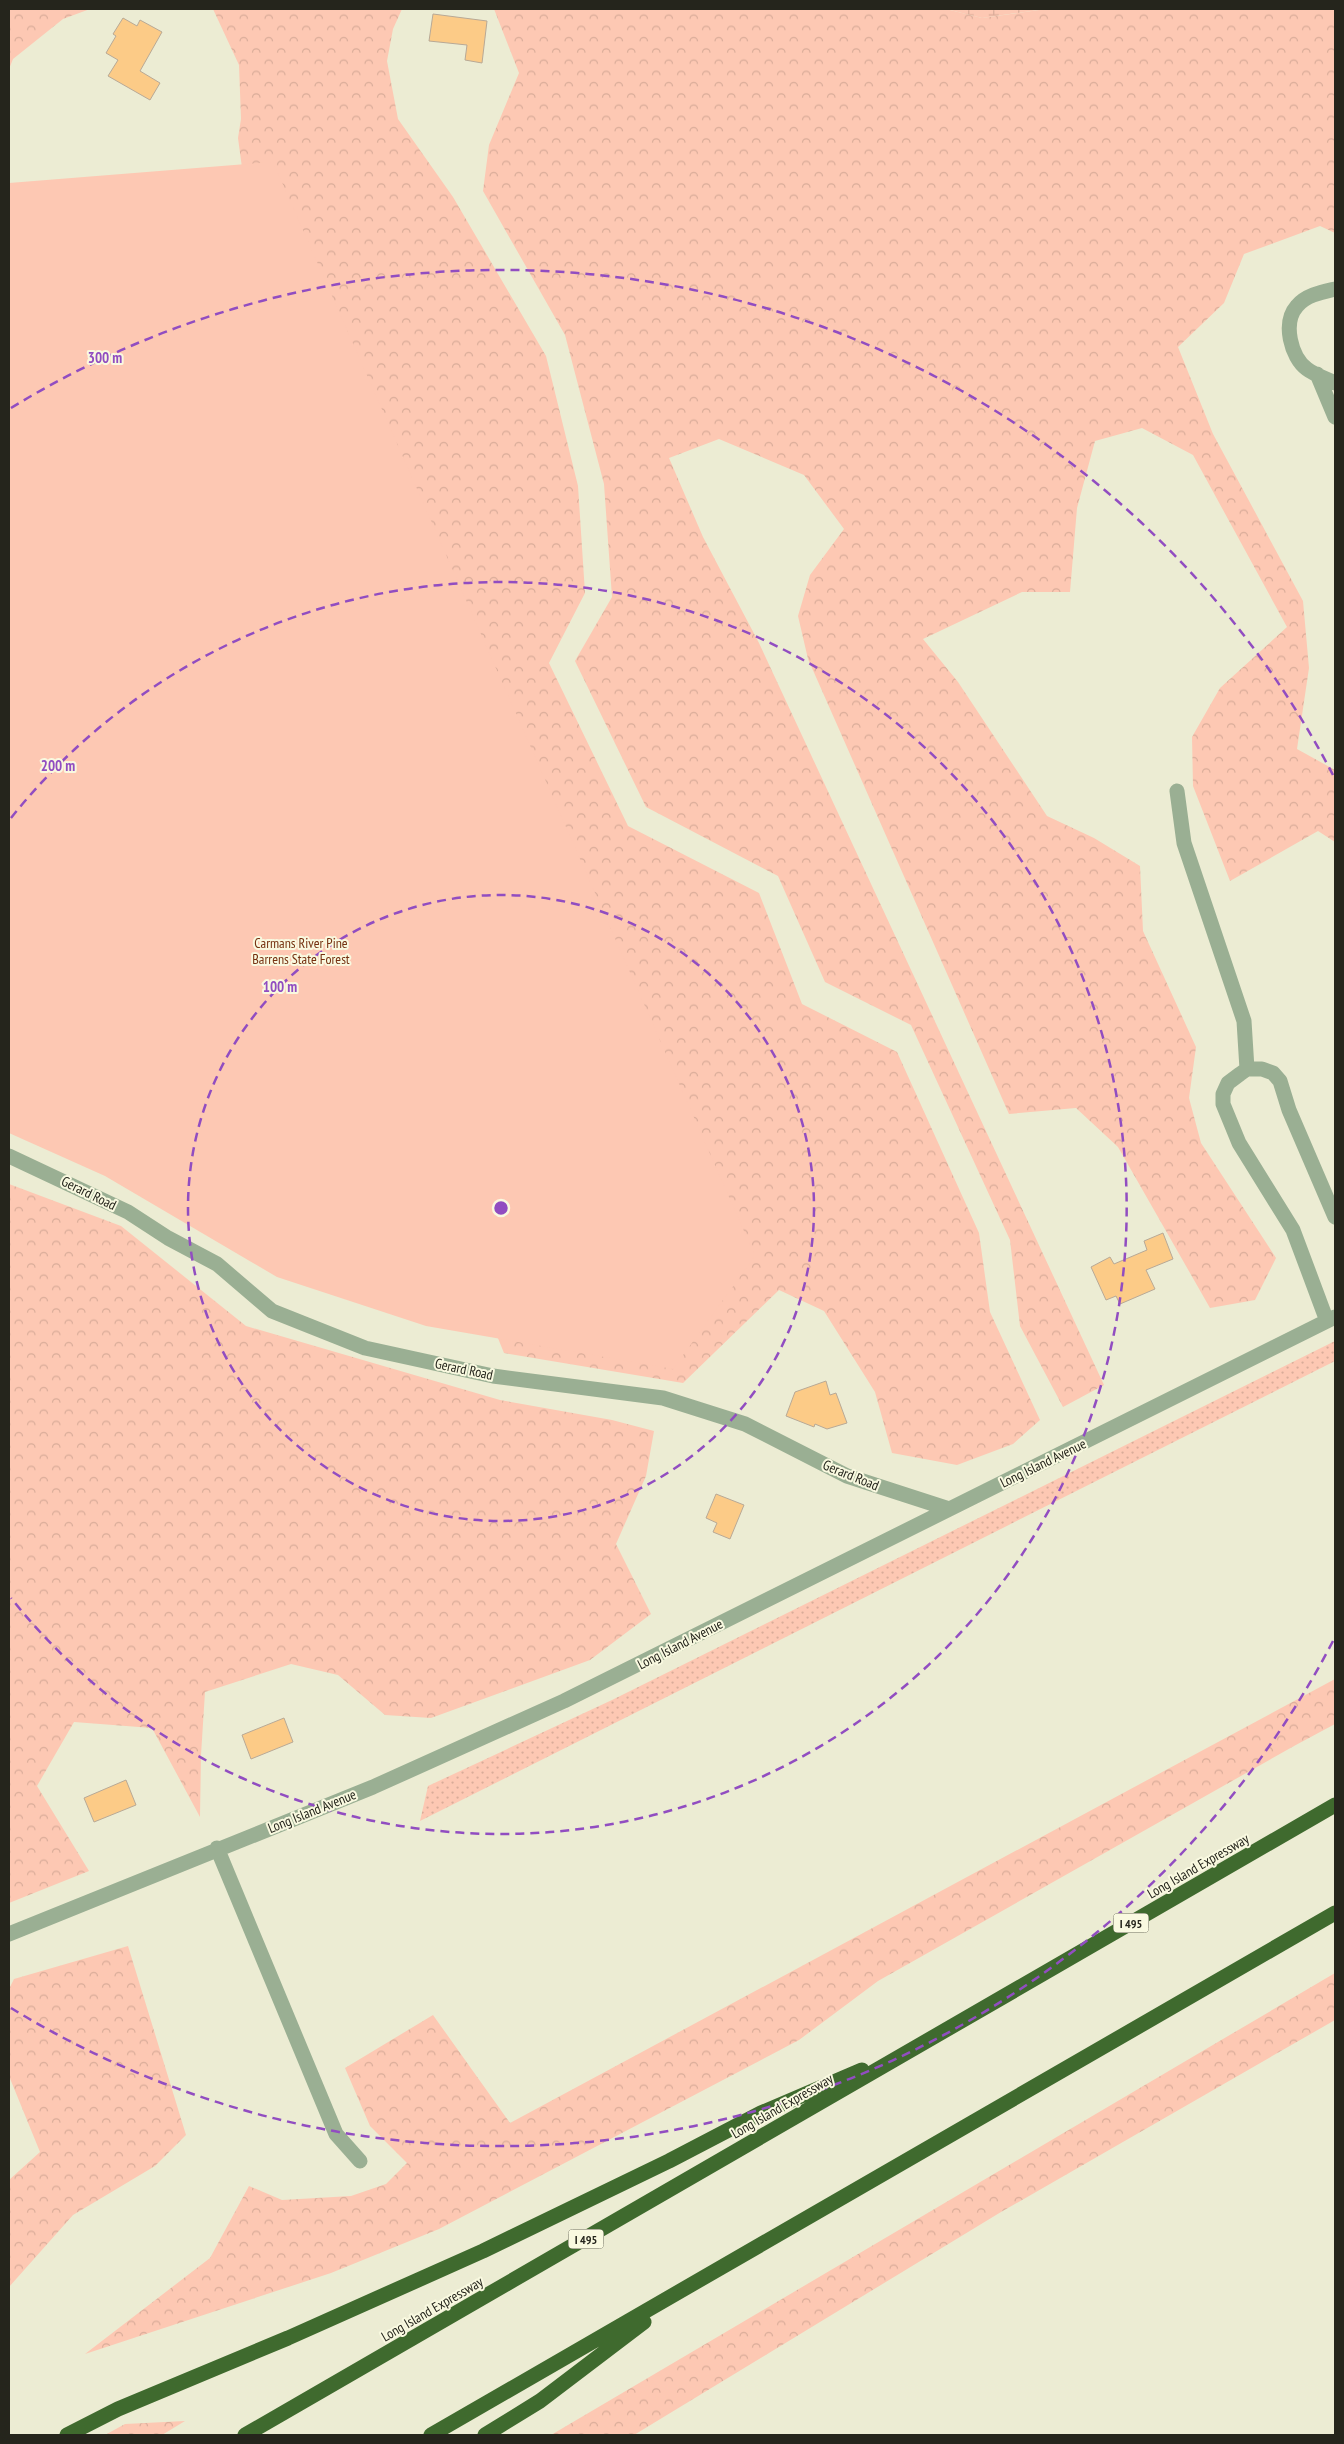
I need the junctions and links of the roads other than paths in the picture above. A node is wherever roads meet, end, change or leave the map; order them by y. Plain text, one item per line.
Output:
1 (1335, 289) edge
2 (1317, 374) junction
3 (1335, 383) edge
4 (1335, 416) edge
5 (1177, 791) dead end
6 (1247, 1069) junction
7 (9, 1156) edge
8 (1335, 1216) edge
9 (1331, 1319) edge
10 (949, 1509) junction
11 (1335, 1805) edge
12 (217, 1848) junction
13 (1335, 1913) edge
14 (9, 1934) edge
15 (926, 2042) junction
16 (360, 2161) dead end
17 (692, 2285) junction
18 (67, 2435) edge
19 (245, 2435) edge
20 (431, 2435) edge
21 (485, 2435) edge

1 - 2 street
2 - 3 street
2 - 4 street
5 - 6 street
6 - 8 street
6 - 9 street
7 - 10 street, Gerard Road
9 - 10 street, Long Island Avenue
10 - 12 street, Long Island Avenue
11 - 15 highway, Long Island Expressway / I 495
12 - 14 street, Long Island Avenue
12 - 16 street
13 - 17 highway
15 - 18 highway
15 - 19 highway, Long Island Expressway / I 495
17 - 20 highway
17 - 21 highway

